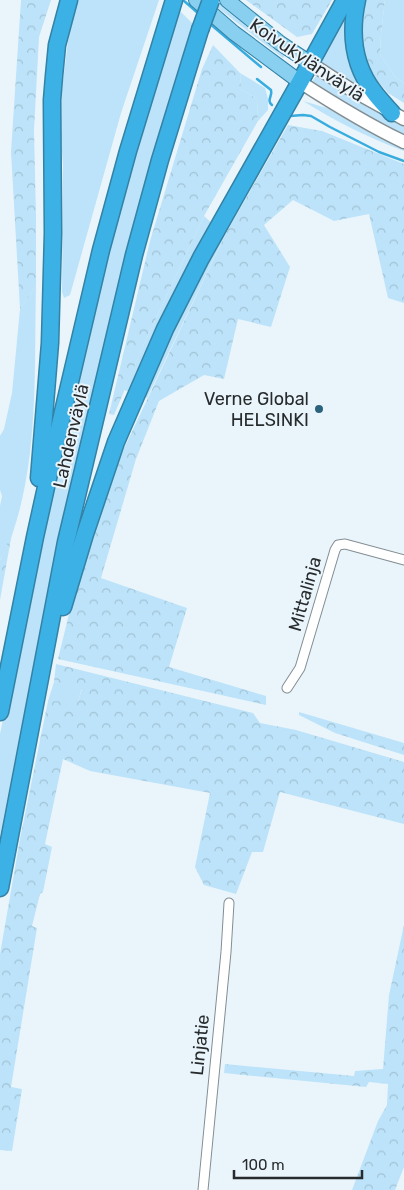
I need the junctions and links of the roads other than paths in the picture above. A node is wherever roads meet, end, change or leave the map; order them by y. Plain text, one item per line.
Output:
1 (69, 0) edge
2 (196, 0) edge
3 (211, 0) edge
4 (227, 0) edge
5 (345, 0) edge
6 (357, 0) edge
7 (174, 2) edge
8 (310, 63) junction
9 (300, 82) junction
10 (398, 116) edge
11 (404, 142) edge
12 (35, 537) junction
13 (404, 560) edge
14 (38, 688) junction
15 (287, 688) dead end
16 (0, 712) edge
17 (0, 888) edge
18 (229, 903) dead end
19 (203, 1190) edge

1 - 12 highway
2 - 9 main road, Koivukylänväylä
3 - 14 highway, Lahdenväylä, bridge
4 - 8 main road, Koivukylänväylä
5 - 8 highway
6 - 10 highway
7 - 12 highway, Lahdenväylä
8 - 9 highway
8 - 10 main road, Koivukylänväylä
9 - 11 main road, Koivukylänväylä
9 - 14 highway
12 - 16 highway, Lahdenväylä
13 - 15 street, Mittalinja
14 - 17 highway, Lahdenväylä
18 - 19 street, Linjatie

